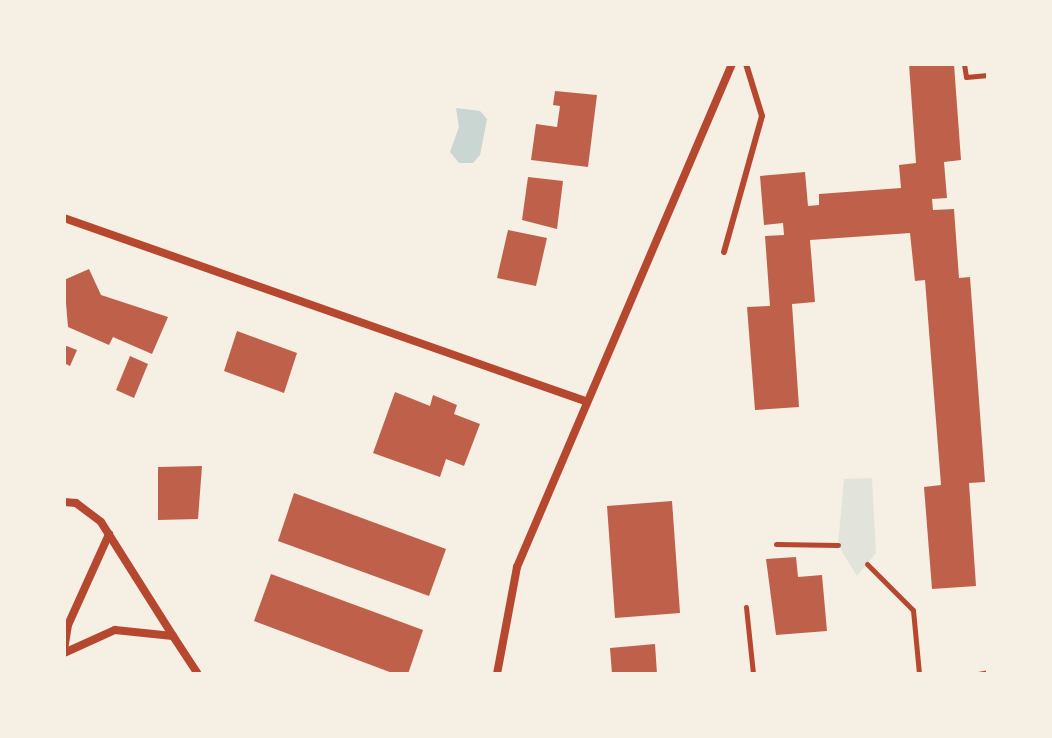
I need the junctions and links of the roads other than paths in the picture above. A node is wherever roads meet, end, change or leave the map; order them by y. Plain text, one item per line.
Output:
1 (732, 64) edge
2 (746, 64) edge
3 (64, 218) edge
4 (724, 252) dead end
5 (585, 401) junction
6 (64, 502) edge
7 (109, 534) junction
8 (173, 636) junction
9 (64, 652) edge
10 (198, 674) edge
11 (497, 674) edge

1 - 5 street
2 - 4 lane
3 - 5 street
5 - 11 street
6 - 7 street
7 - 8 street
7 - 9 street
8 - 9 street
8 - 10 street

